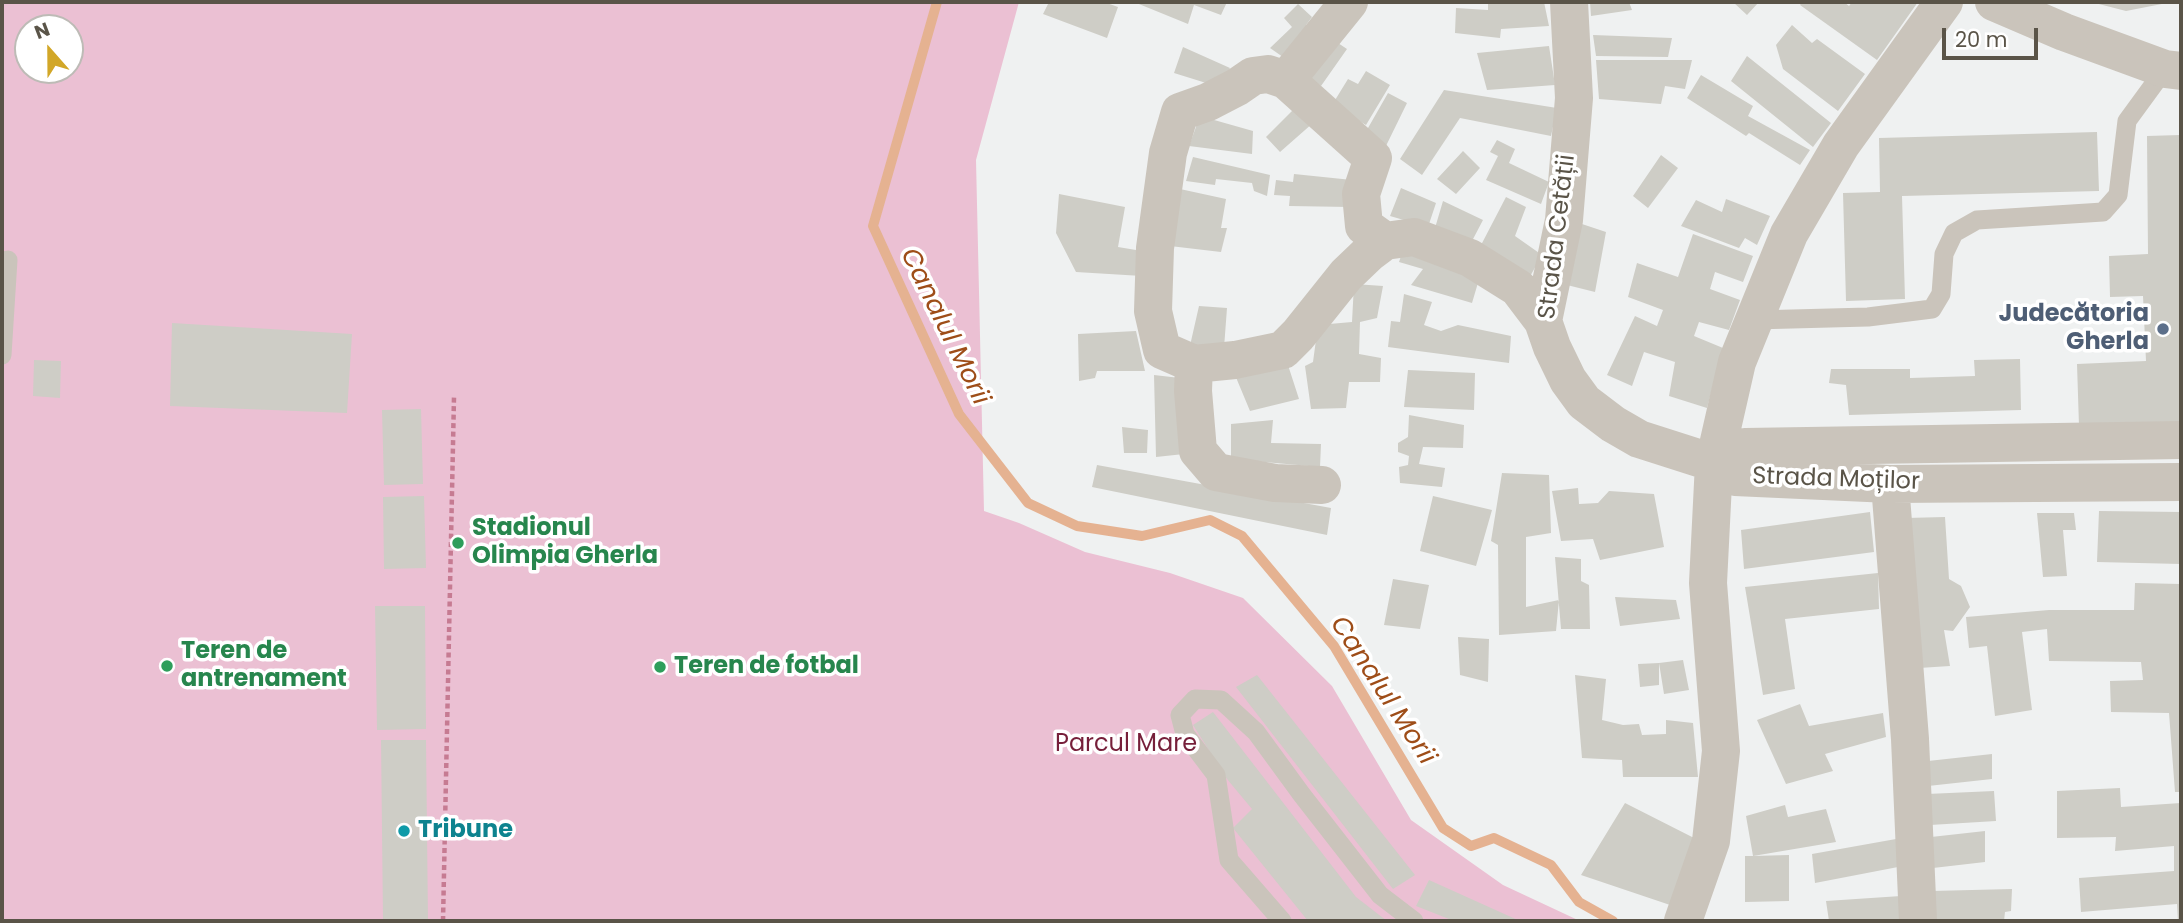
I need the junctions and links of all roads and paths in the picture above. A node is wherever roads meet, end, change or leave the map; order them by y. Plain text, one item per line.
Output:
1 (1349, 2) edge
2 (1569, 2) edge
3 (1944, 2) edge
4 (1994, 2) edge
5 (2173, 70) edge
6 (1286, 80) junction
7 (1385, 241) junction
8 (8, 260) dead end
9 (1754, 320) junction
10 (1543, 321) junction
11 (2, 355) edge
12 (1178, 357) junction
13 (454, 397) dead end
14 (2181, 440) edge
15 (1714, 463) junction
16 (2181, 482) edge
17 (1890, 484) junction
18 (1322, 485) dead end
19 (1685, 919) edge
20 (443, 921) edge
21 (1282, 921) edge
22 (1413, 921) edge
23 (1918, 921) edge

1 - 6 street
2 - 10 street, Strada Cetății
3 - 9 street
4 - 5 street
5 - 9 lane
6 - 7 street
6 - 12 street
7 - 10 street
7 - 12 street
8 - 11 lane
9 - 15 street
10 - 15 street, Strada Cetății
12 - 18 street
13 - 20 path
14 - 15 street, Strada Moților
15 - 17 street, Strada Moților
15 - 19 street
16 - 17 street, Strada Moților
17 - 23 street
21 - 22 lane

